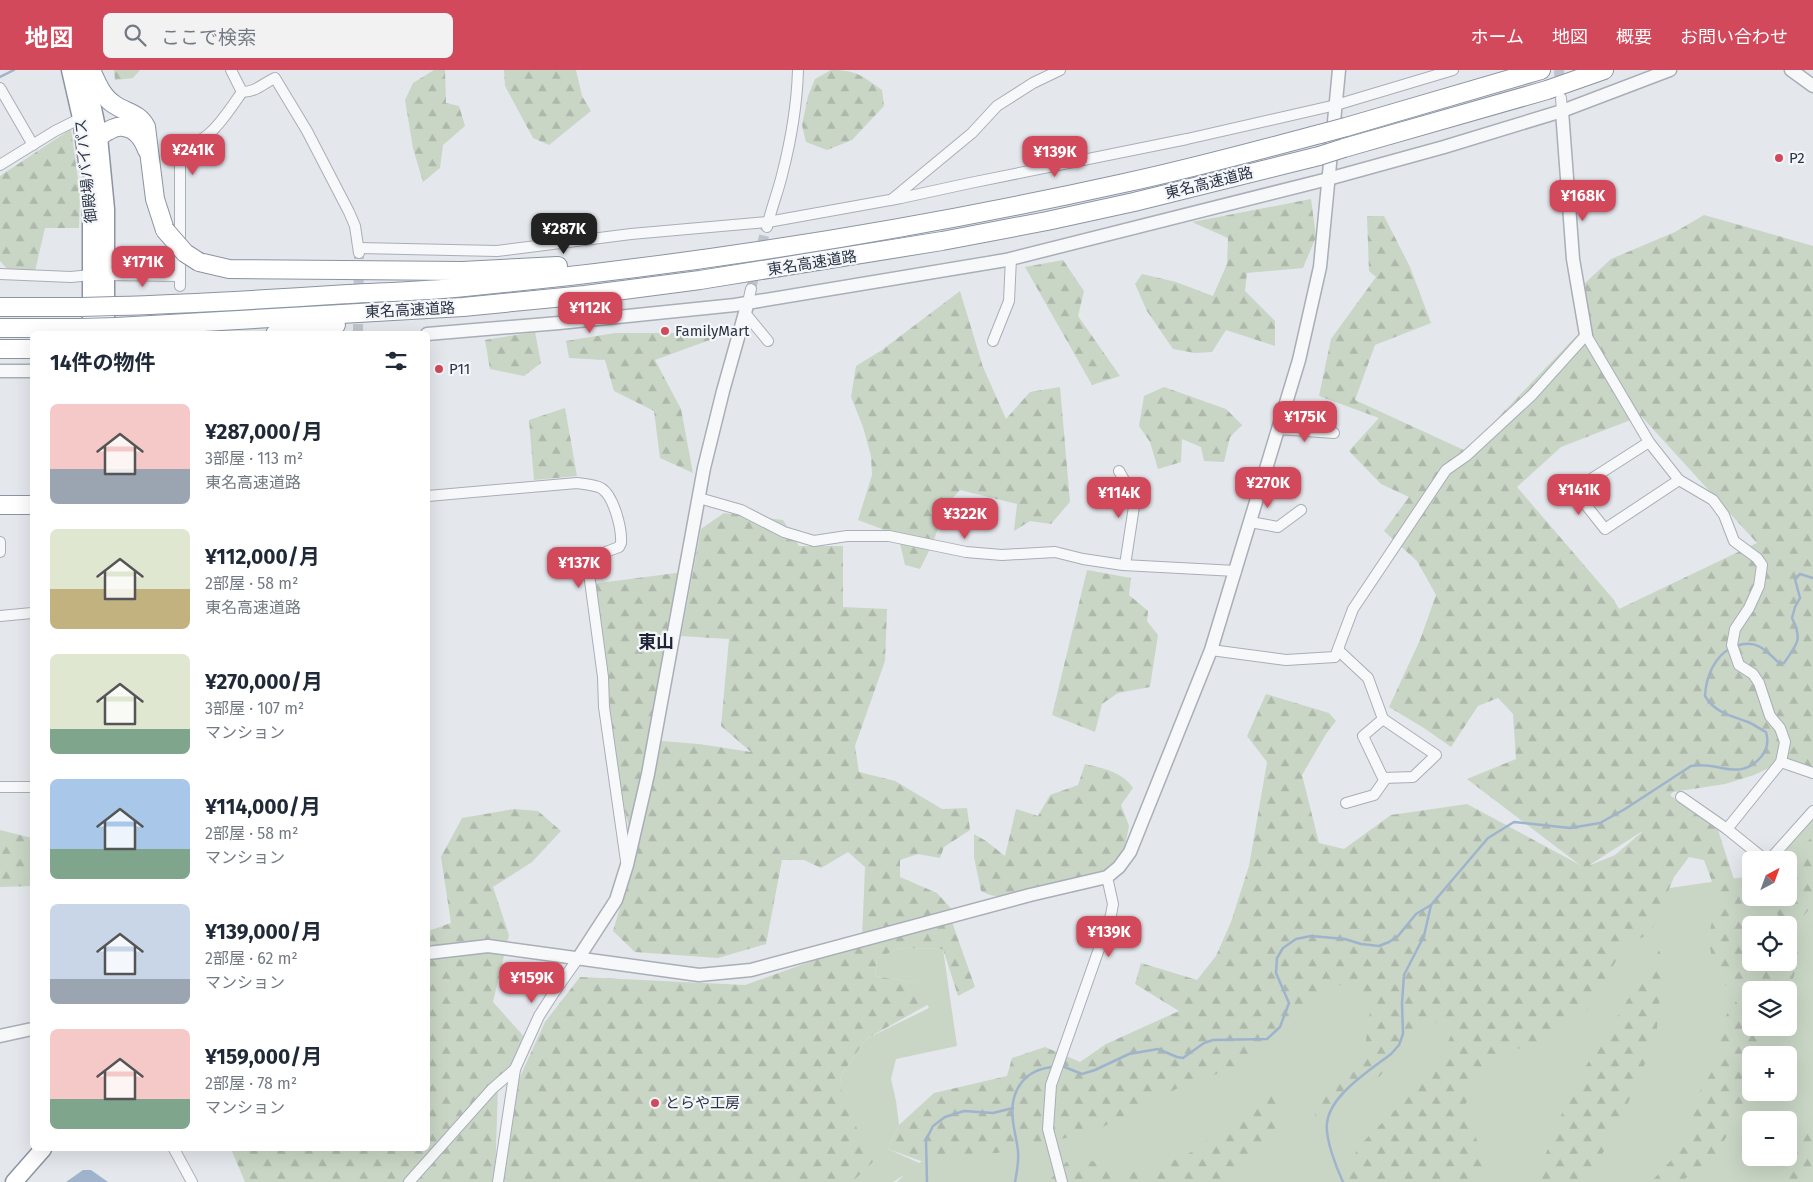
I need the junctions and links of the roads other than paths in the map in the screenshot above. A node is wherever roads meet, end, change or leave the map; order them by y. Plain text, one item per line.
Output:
1 (70, 70) edge
2 (85, 70) edge
3 (91, 70) edge
4 (231, 70) edge
5 (798, 70) edge
6 (1060, 70) edge
7 (1339, 70) edge
8 (1453, 70) edge
9 (1541, 70) edge
10 (1604, 70) edge
11 (1670, 70) edge
12 (1791, 70) edge
13 (1813, 86) edge
14 (0, 88) edge
15 (242, 92) junction
16 (3, 101) edge
17 (1336, 105) junction
18 (1561, 105) junction
19 (81, 118) junction
20 (99, 137) junction
21 (33, 145) junction
22 (0, 165) edge
23 (152, 171) junction
24 (1328, 179) junction
25 (891, 200) junction
26 (92, 222) junction
27 (767, 225) junction
28 (1011, 258) junction
29 (696, 260) junction
30 (0, 274) edge
31 (99, 275) junction
32 (751, 289) tunnel mouth
33 (4, 305) edge
34 (463, 307) junction
35 (747, 308) junction
36 (0, 328) edge
37 (111, 330) edge
38 (85, 331) edge
39 (296, 331) edge
40 (430, 334) edge
41 (1586, 335) junction
42 (768, 341) dead end
43 (993, 341) dead end
44 (0, 349) edge
45 (30, 349) edge
46 (0, 371) edge
47 (30, 372) edge
48 (1278, 429) junction
49 (1334, 433) dead end
50 (1649, 442) junction
51 (1119, 471) dead end
52 (1679, 480) junction
53 (430, 496) edge
54 (699, 498) junction
55 (0, 505) edge
56 (30, 505) edge
57 (1301, 510) dead end
58 (1250, 522) junction
59 (0, 542) edge
60 (0, 552) edge
61 (1125, 565) junction
62 (1236, 571) junction
63 (30, 613) edge
64 (0, 616) edge
65 (1211, 650) junction
66 (1338, 650) junction
67 (1383, 719) junction
68 (1781, 762) junction
69 (1813, 774) edge
70 (1386, 778) junction
71 (0, 787) edge
72 (30, 787) edge
73 (1681, 797) dead end
74 (1346, 804) dead end
75 (1813, 811) edge
76 (1727, 829) junction
77 (627, 864) junction
78 (1108, 877) junction
79 (430, 953) edge
80 (579, 957) junction
81 (30, 1029) edge
82 (0, 1036) edge
83 (515, 1069) junction
84 (175, 1151) edge
85 (40, 1152) edge
86 (14, 1182) edge
87 (192, 1182) edge
88 (409, 1182) edge
89 (498, 1182) edge
90 (1062, 1182) edge

1 - 19 highway, 御殿場バイパス
2 - 20 highway, 御殿場バイパス
3 - 23 highway
4 - 15 street
5 - 27 street
6 - 25 street
7 - 17 street
8 - 17 street
9 - 29 highway, 東名高速道路, bridge
10 - 34 highway, 東名高速道路, bridge
11 - 18 street
12 - 13 street
14 - 16 street
15 - 27 street
15 - 31 street
16 - 21 street
17 - 24 street
17 - 25 street
18 - 24 street
18 - 41 street
19 - 21 street
19 - 26 highway, 御殿場バイパス
20 - 23 highway
20 - 26 highway
20 - 31 highway, 御殿場バイパス
21 - 22 street
23 - 29 highway, bridge
24 - 28 street
24 - 48 street
25 - 27 street
26 - 31 highway, 御殿場バイパス
28 - 35 street
28 - 43 street
29 - 33 highway, 東名高速道路, bridge
30 - 31 street
31 - 37 highway, 御殿場バイパス
31 - 38 highway, 御殿場バイパス
32 - 35 street
34 - 37 highway, 東名高速道路
34 - 39 highway
35 - 40 street
35 - 42 street
35 - 54 street
36 - 38 highway, 東名高速道路
37 - 38 highway, 東名高速道路, bridge
41 - 50 street
41 - 66 street
44 - 45 highway
46 - 47 street
48 - 49 street
48 - 58 street
50 - 52 street
50 - 52 street
51 - 61 street
52 - 68 street
53 - 77 street
54 - 61 street
54 - 77 street
55 - 56 highway
57 - 58 street
58 - 62 street
59 - 60 street
61 - 62 street
62 - 65 street
63 - 64 street
65 - 66 street
65 - 78 street
66 - 67 street
67 - 70 street
67 - 70 street
68 - 69 street
68 - 76 street
70 - 74 street
71 - 72 street
73 - 76 street
75 - 76 street
77 - 80 street
78 - 80 street
78 - 90 street
79 - 80 street
80 - 83 street
81 - 82 street
83 - 88 street
83 - 89 street
84 - 87 street
85 - 86 highway

